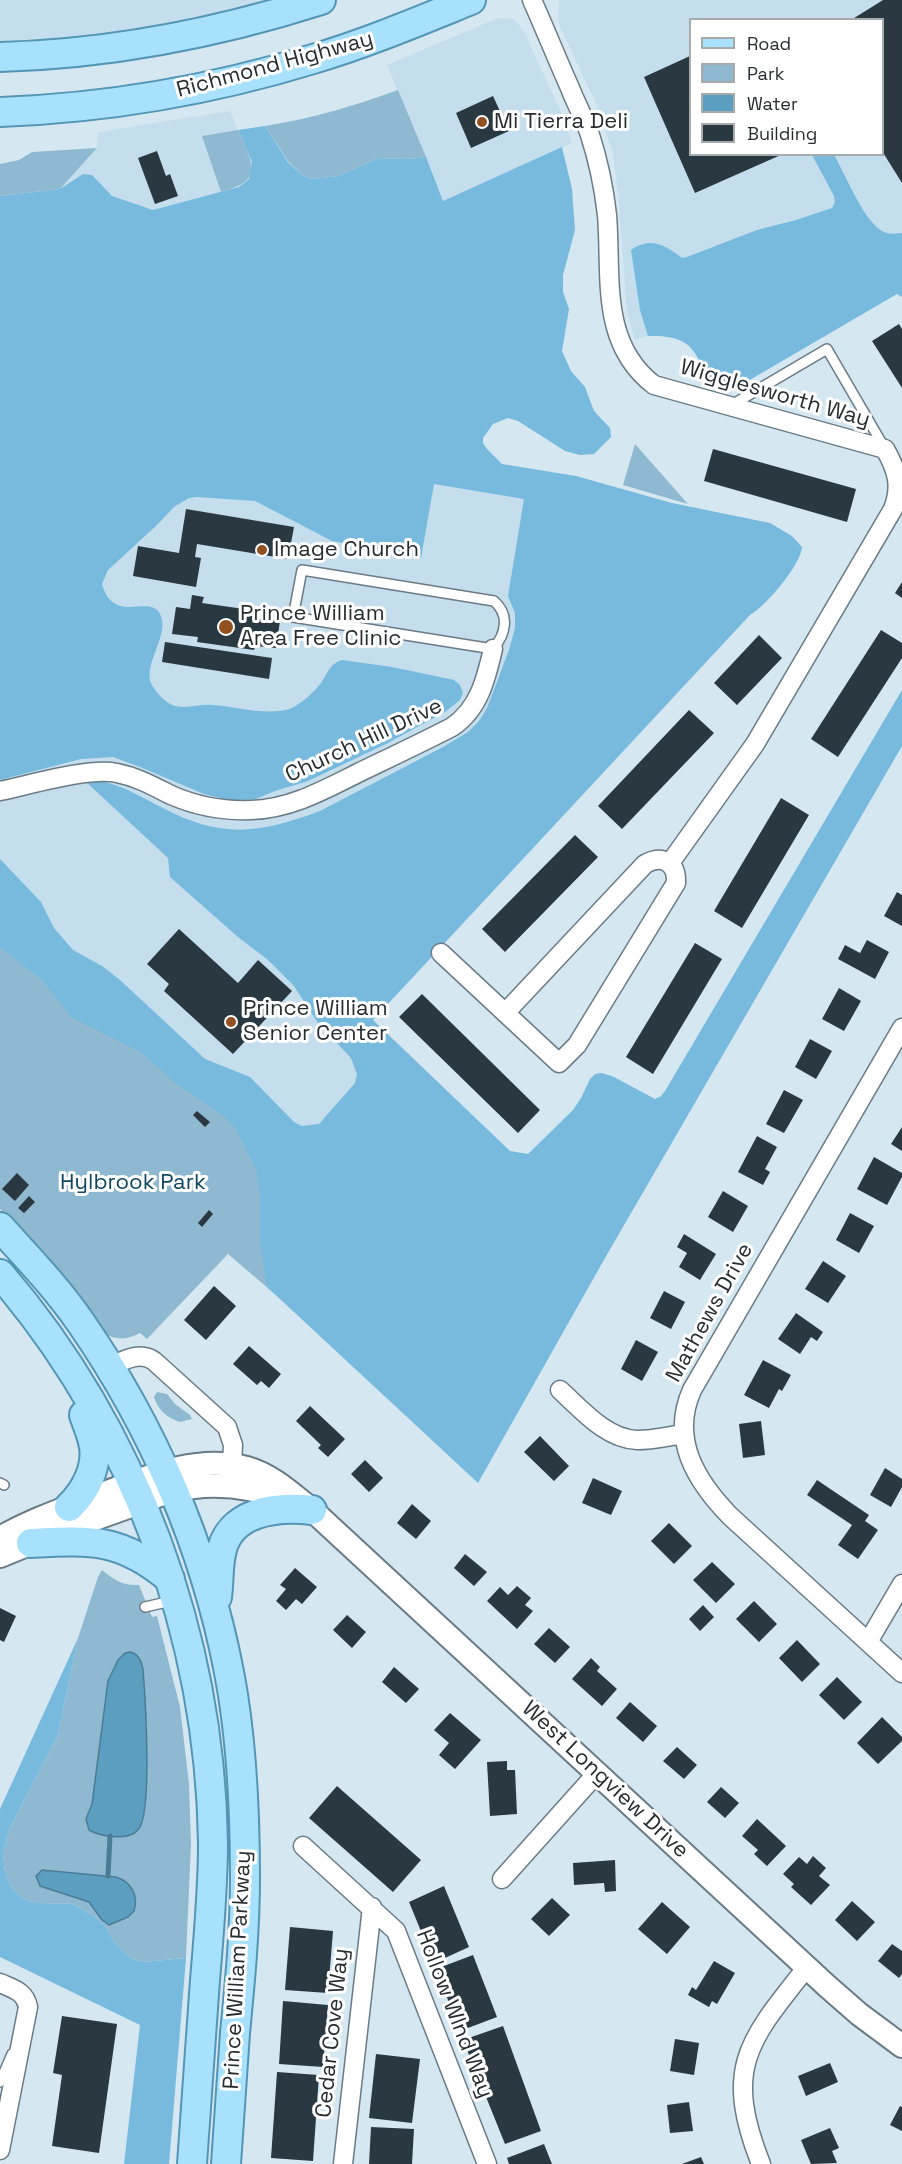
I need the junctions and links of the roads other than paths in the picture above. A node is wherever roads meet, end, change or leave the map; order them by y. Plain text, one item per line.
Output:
1 (321, 0) edge
2 (471, 0) edge
3 (532, 0) edge
4 (0, 57) edge
5 (0, 112) edge
6 (730, 406) junction
7 (885, 449) junction
8 (493, 649) junction
9 (0, 791) edge
10 (670, 863) junction
11 (441, 953) dead end
12 (505, 1013) junction
13 (902, 1028) edge
14 (0, 1227) edge
15 (0, 1274) edge
16 (67, 1365) junction
17 (110, 1367) junction
18 (560, 1389) dead end
19 (684, 1434) junction
20 (232, 1465) junction
21 (169, 1481) junction
22 (137, 1493) junction
23 (69, 1507) junction
24 (312, 1510) junction
25 (0, 1538) edge
26 (31, 1543) junction
27 (0, 1556) edge
28 (902, 1584) edge
29 (173, 1590) junction
30 (145, 1607) dead end
31 (216, 1614) junction
32 (868, 1642) junction
33 (902, 1673) edge
34 (598, 1772) junction
35 (303, 1846) dead end
36 (502, 1879) dead end
37 (372, 1907) junction
38 (807, 1967) junction
39 (0, 1983) edge
40 (24, 2027) junction
41 (902, 2046) edge
42 (0, 2082) edge
43 (0, 2150) edge
44 (192, 2164) edge
45 (226, 2164) edge
46 (343, 2164) edge
47 (487, 2164) edge
48 (761, 2164) edge

1 - 4 main road
2 - 5 main road, Richmond Highway
3 - 6 street, Wigglesworth Way
6 - 7 street, Wigglesworth Way
6 - 7 lane
7 - 10 street, Wigglesworth Way
8 - 8 lane
8 - 9 street, Church Hill Drive
10 - 12 street
10 - 12 street
11 - 12 street
13 - 19 street, Mathews Drive
14 - 17 main road, Prince William Parkway
15 - 16 main road, Prince William Parkway
16 - 22 main road, Prince William Parkway
16 - 23 main road
17 - 20 street
17 - 21 main road, Prince William Parkway
18 - 19 street
19 - 32 street, Mathews Drive
20 - 21 street, West Longview Drive
20 - 24 street, West Longview Drive
21 - 22 street, West Longview Drive
21 - 24 street, West Longview Drive
21 - 31 main road, Prince William Parkway
22 - 23 street
22 - 26 street
22 - 29 main road, Prince William Parkway
23 - 25 street
24 - 31 main road
24 - 34 street, West Longview Drive
26 - 27 street
26 - 29 main road
28 - 32 street
29 - 30 lane
29 - 44 main road, Prince William Parkway
31 - 45 main road, Prince William Parkway
32 - 33 street, Mathews Drive
34 - 36 street
34 - 38 street, West Longview Drive
35 - 37 street, Hollow WInd Way
37 - 46 street, Cedar Cove Way
37 - 47 street, Hollow WInd Way
38 - 41 street, West Longview Drive
38 - 48 street
39 - 40 street
40 - 42 lane
40 - 43 street

